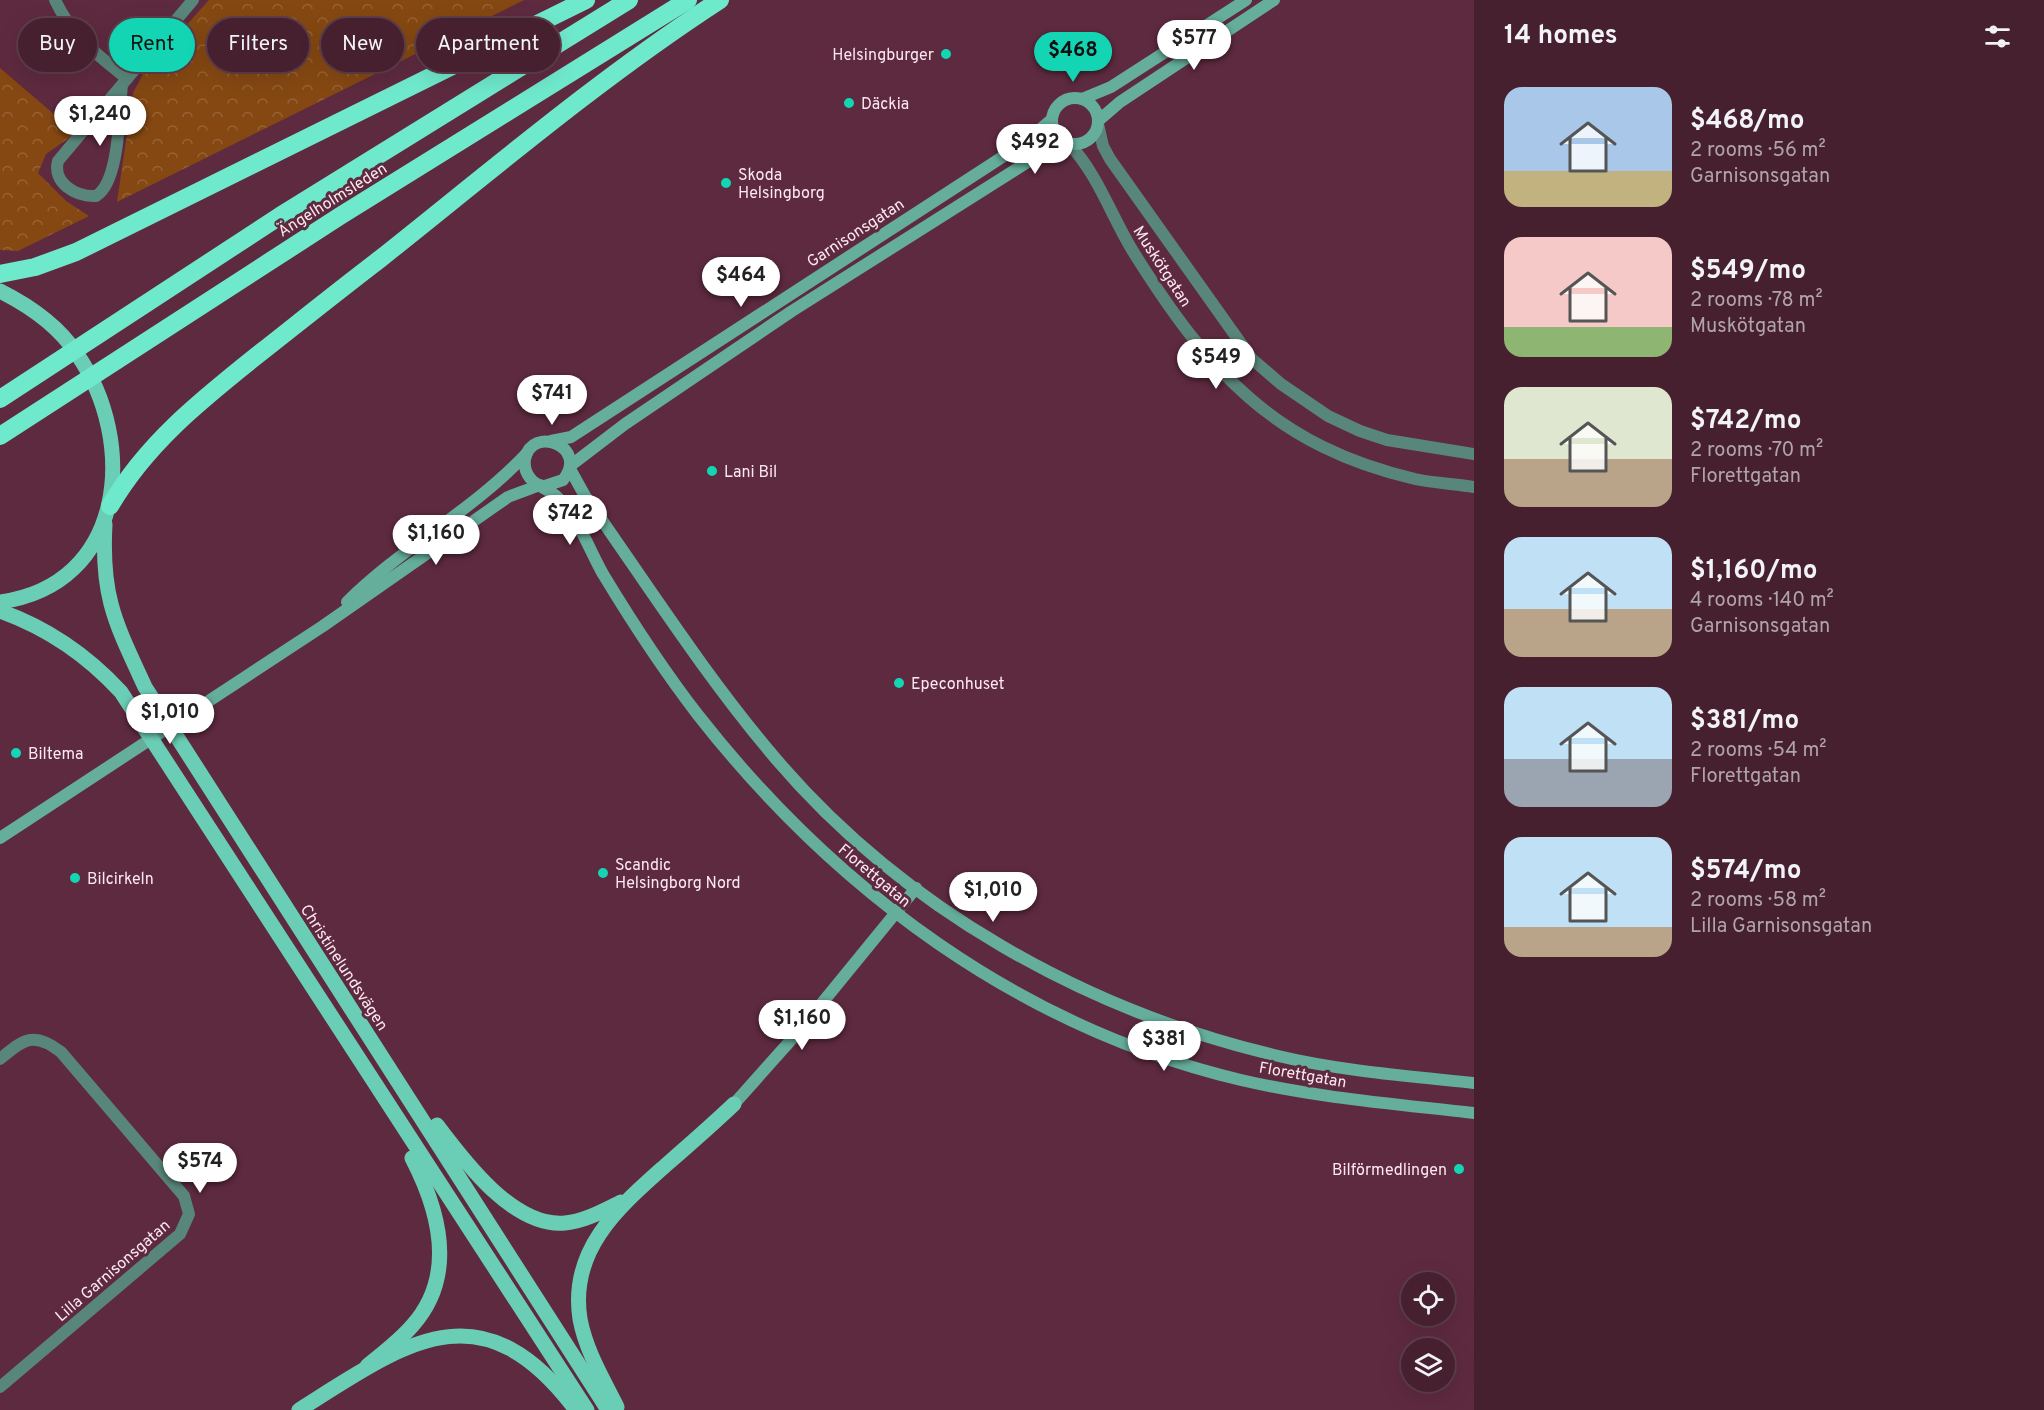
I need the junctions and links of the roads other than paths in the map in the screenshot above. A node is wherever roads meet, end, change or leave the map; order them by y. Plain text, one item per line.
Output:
1 (56, 0) edge
2 (193, 0) edge
3 (586, 0) edge
4 (629, 0) edge
5 (688, 0) edge
6 (720, 0) edge
7 (1246, 0) edge
8 (1274, 0) edge
9 (124, 82) junction
10 (1082, 99) junction
11 (1051, 120) junction
12 (1098, 122) junction
13 (1068, 143) junction
14 (0, 274) edge
15 (0, 291) edge
16 (0, 399) edge
17 (0, 435) edge
18 (552, 441) junction
19 (528, 452) junction
20 (1474, 454) edge
21 (570, 468) junction
22 (542, 486) junction
23 (1474, 487) edge
24 (110, 506) junction
25 (105, 524) junction
26 (0, 602) edge
27 (0, 611) edge
28 (322, 626) junction
29 (0, 838) edge
30 (916, 888) junction
31 (896, 915) junction
32 (354, 1013) junction
33 (0, 1059) edge
34 (370, 1078) junction
35 (1474, 1083) edge
36 (734, 1104) joint
37 (1474, 1113) edge
38 (629, 1197) junction
39 (368, 1366) junction
40 (0, 1387) edge
41 (298, 1410) edge
42 (576, 1410) edge
43 (587, 1410) edge
44 (608, 1410) edge
45 (618, 1410) edge

1 - 9 street
2 - 9 street
3 - 14 highway
4 - 16 highway, Ängelholmsleden
5 - 17 highway, Ängelholmsleden
6 - 24 highway
7 - 10 street, Garnisonsgatan
8 - 12 street, Garnisonsgatan
9 - 9 street
10 - 11 street, Garnisonsgatan
10 - 12 street
11 - 13 street
11 - 18 street, Garnisonsgatan
12 - 13 street, Garnisonsgatan
12 - 20 street, Muskötgatan
13 - 21 street, Garnisonsgatan
13 - 23 street, Muskötgatan
15 - 24 main road
18 - 19 street, Garnisonsgatan
18 - 21 street
19 - 22 street
19 - 28 street, Garnisonsgatan
21 - 22 street, Garnisonsgatan
21 - 30 street, Florettgatan
22 - 28 street, Garnisonsgatan
22 - 31 street, Florettgatan
24 - 25 main road
25 - 26 main road
25 - 32 main road, Christinelundsvägen
27 - 34 main road
28 - 29 street, Garnisonsgatan
30 - 31 street
30 - 35 street, Florettgatan
31 - 36 street
31 - 37 street, Florettgatan
32 - 38 main road
32 - 44 main road, Christinelundsvägen
33 - 40 street, Lilla Garnisonsgatan
34 - 39 main road
34 - 43 main road
36 - 38 main road
38 - 45 main road
39 - 41 main road
39 - 42 main road

